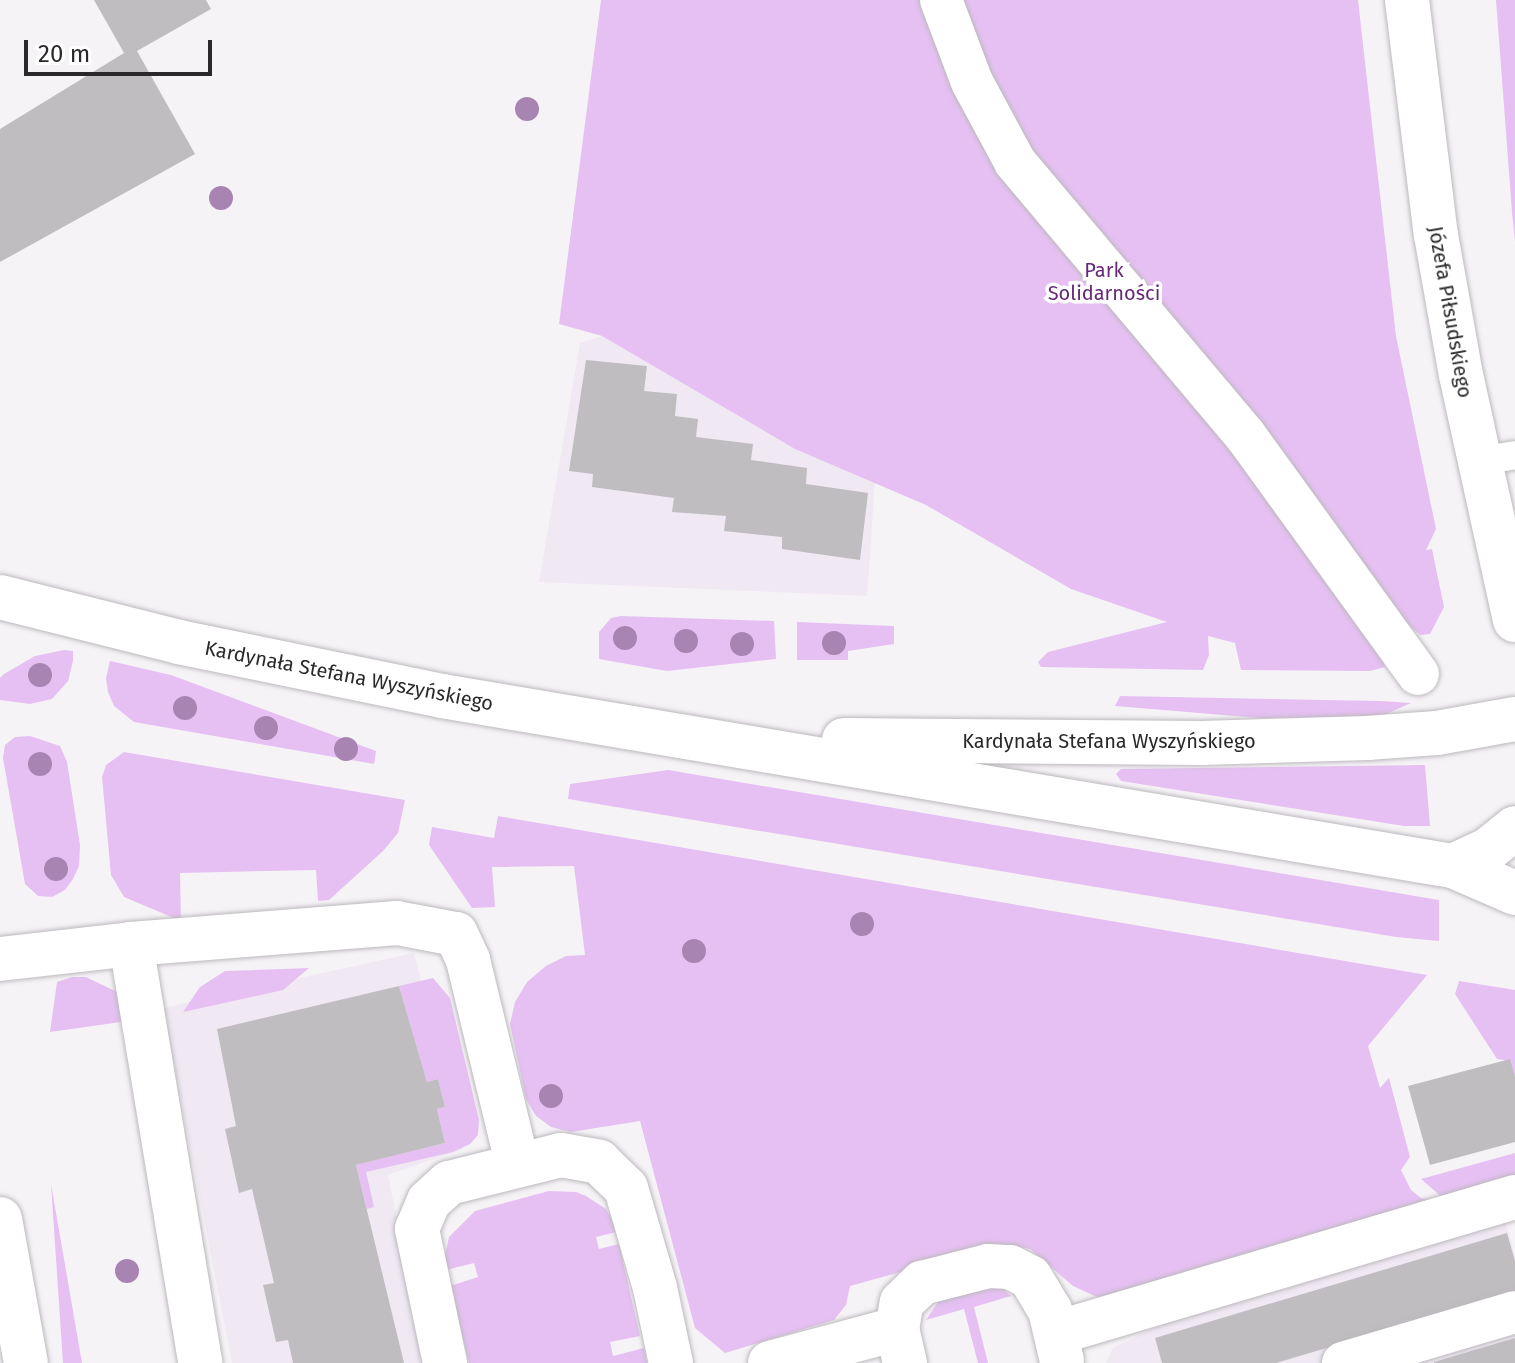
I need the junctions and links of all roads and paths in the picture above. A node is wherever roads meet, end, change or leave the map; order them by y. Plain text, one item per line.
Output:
1 (941, 0) edge
2 (1407, 0) edge
3 (1497, 458) edge
4 (0, 597) edge
5 (1515, 620) edge
6 (1418, 674) dead end
7 (1515, 719) edge
8 (702, 739) junction
9 (1515, 828) edge
10 (1453, 866) junction
11 (1515, 893) edge
12 (131, 944) junction
13 (0, 959) edge
14 (517, 1163) junction
15 (1515, 1197) edge
16 (0, 1219) edge
17 (1515, 1312) edge
18 (901, 1346) edge
19 (1059, 1348) edge
20 (26, 1363) edge
21 (200, 1363) edge
22 (445, 1363) edge
23 (671, 1363) edge
24 (770, 1363) edge
25 (1343, 1363) edge

1 - 6 street
2 - 3 street, Józefa Piłsudskiego
3 - 5 street, Józefa Piłsudskiego
4 - 8 street, Kardynała Stefana Wyszyńskiego
7 - 8 street, Kardynała Stefana Wyszyńskiego
8 - 10 street, Kardynała Stefana Wyszyńskiego
9 - 10 street
10 - 11 street, Kardynała Stefana Wyszyńskiego
12 - 13 street
12 - 14 street
12 - 21 street
14 - 22 street
14 - 23 street
15 - 19 street
16 - 20 street
17 - 25 street
18 - 19 street
18 - 24 street

